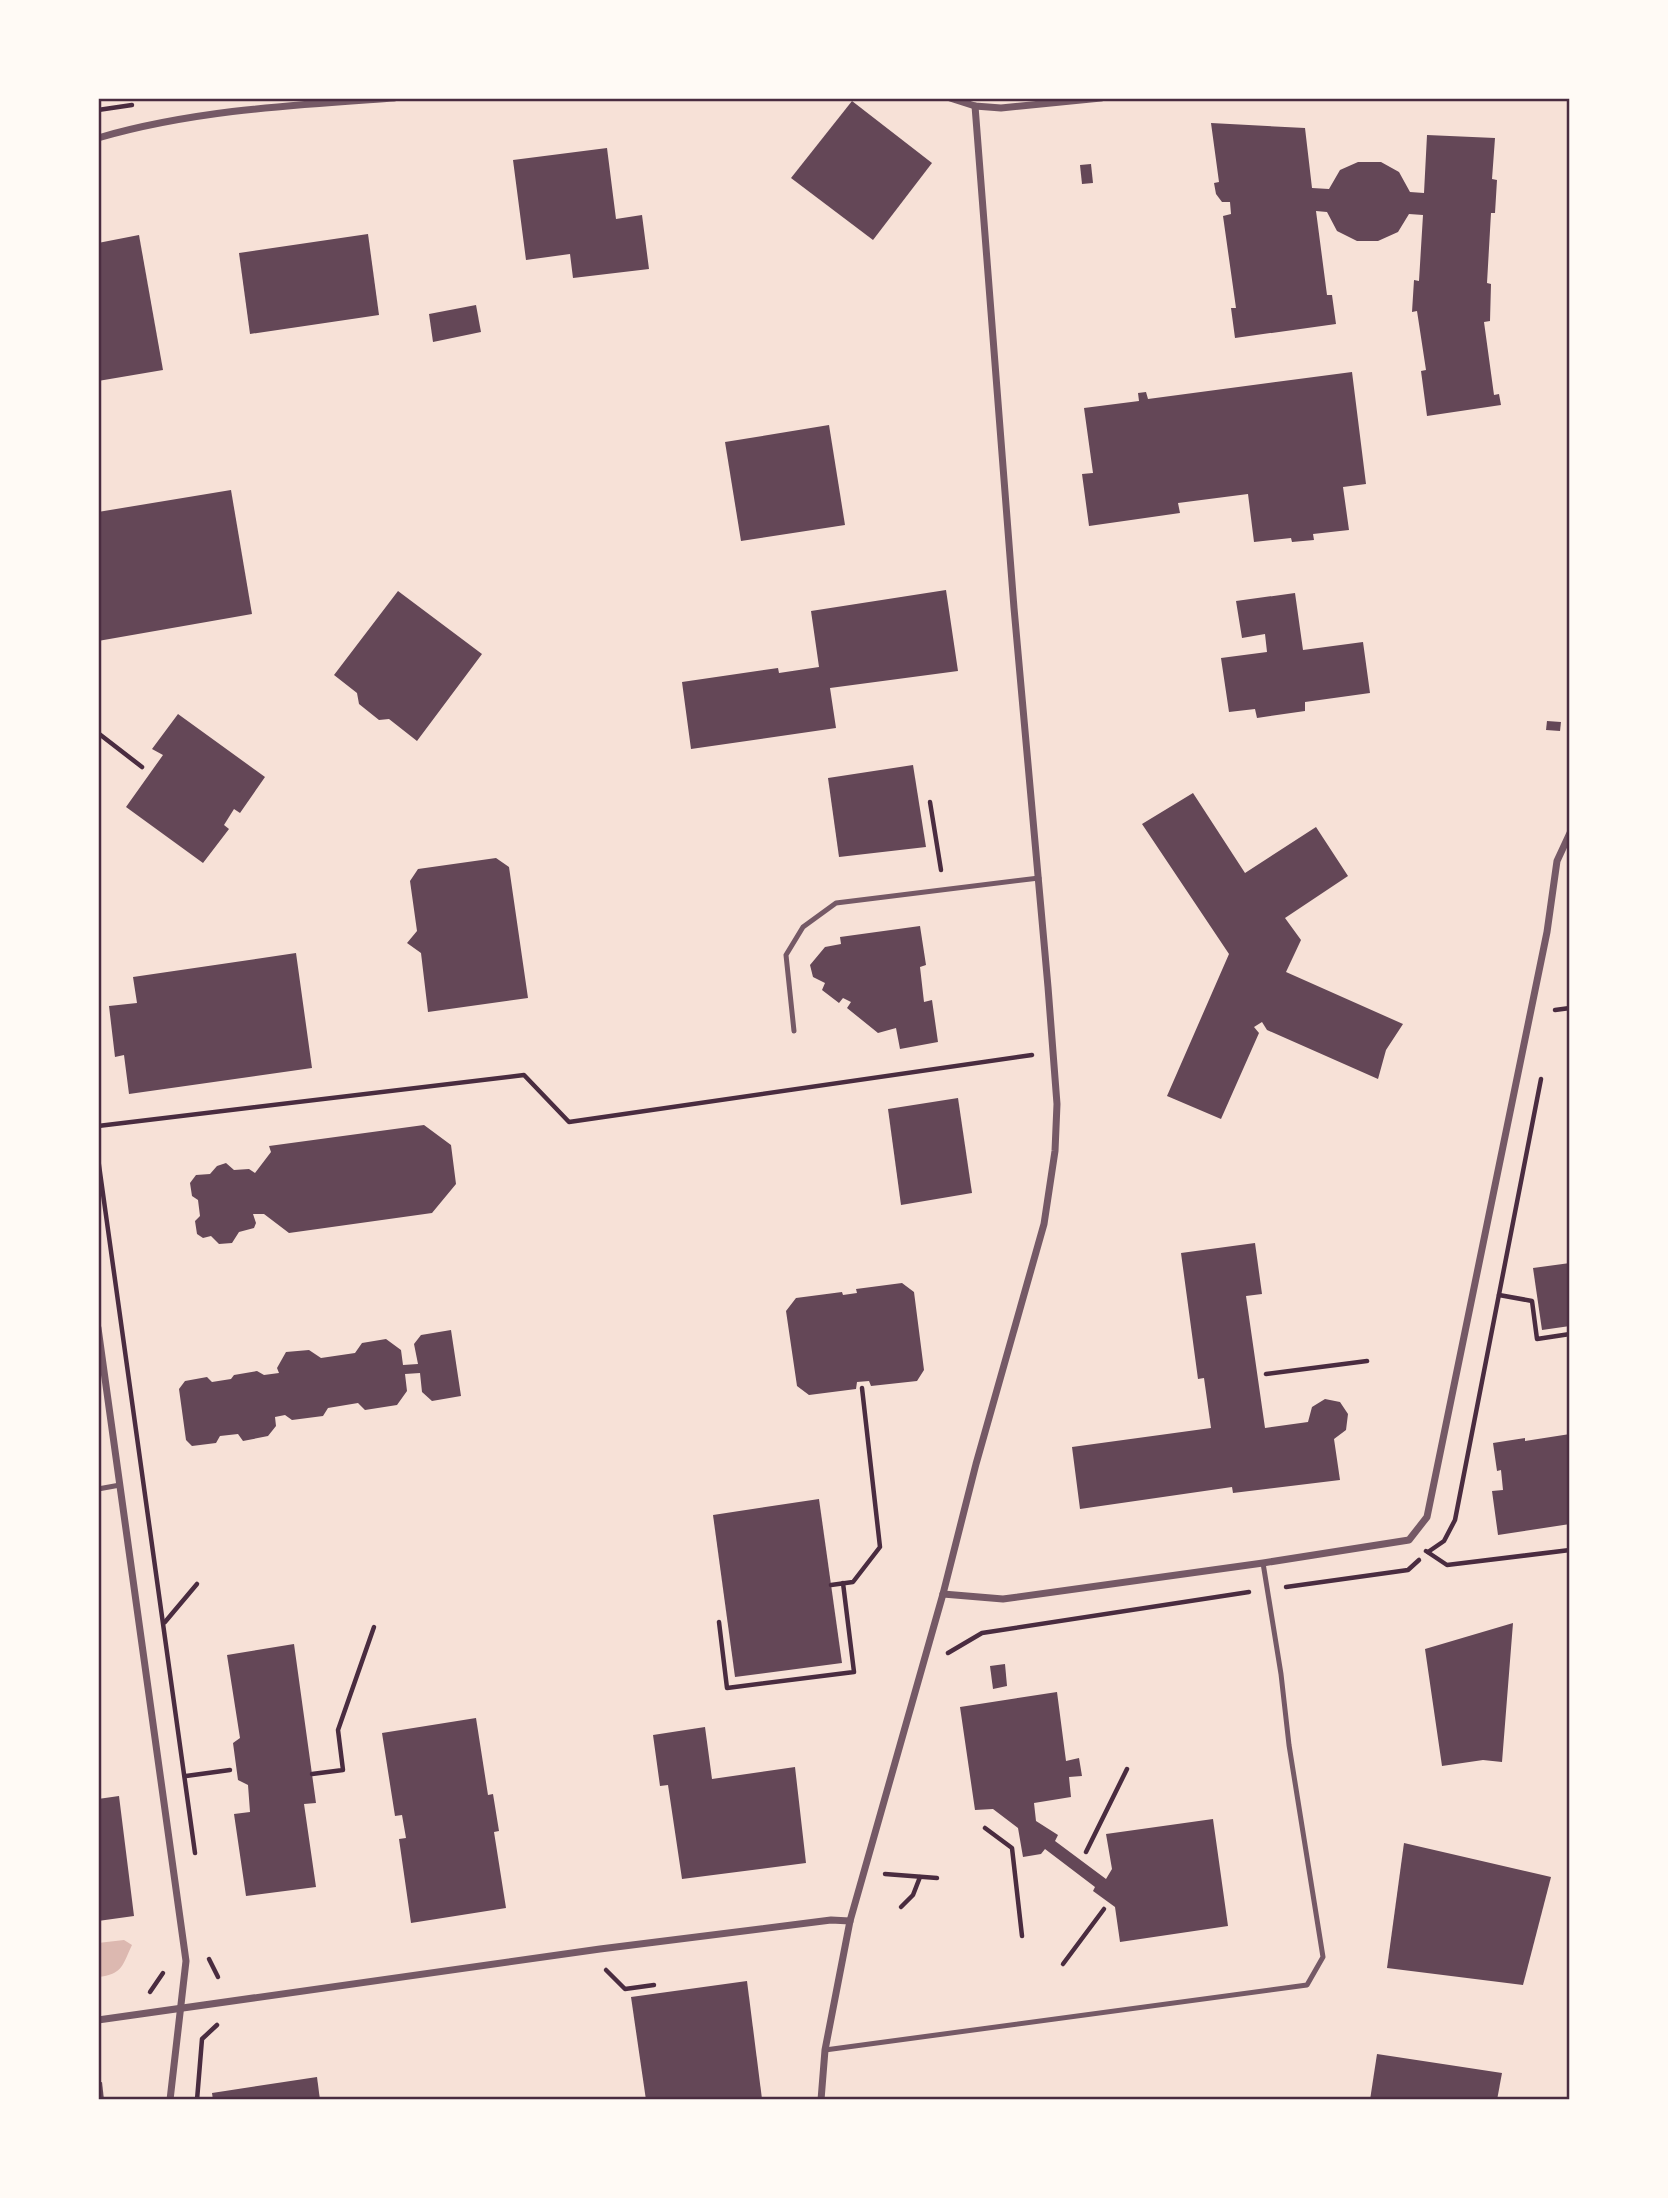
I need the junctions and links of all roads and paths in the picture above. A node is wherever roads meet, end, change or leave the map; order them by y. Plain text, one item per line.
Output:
1 (394, 98) edge
2 (950, 98) edge
3 (1101, 98) edge
4 (975, 106) junction
5 (98, 138) edge
6 (98, 733) edge
7 (142, 767) dead end
8 (930, 802) dead end
9 (1570, 833) edge
10 (1039, 878) junction
11 (944, 889) junction
12 (1558, 996) dead end
13 (1570, 1008) edge
14 (1555, 1010) junction
15 (1552, 1023) dead end
16 (794, 1031) dead end
17 (1053, 1052) junction
18 (1542, 1078) dead end
19 (98, 1126) edge
20 (98, 1158) edge
21 (1499, 1295) junction
22 (98, 1328) edge
23 (1570, 1334) edge
24 (1367, 1361) dead end
25 (1266, 1374) dead end
26 (862, 1388) dead end
27 (120, 1485) junction
28 (98, 1489) edge
29 (1409, 1540) junction
30 (1570, 1550) edge
31 (1428, 1552) junction
32 (1263, 1563) junction
33 (843, 1583) junction
34 (197, 1584) dead end
35 (831, 1585) dead end
36 (1269, 1589) junction
37 (943, 1594) junction
38 (719, 1622) dead end
39 (165, 1623) junction
40 (374, 1627) dead end
41 (927, 1649) junction
42 (1127, 1769) dead end
43 (230, 1770) dead end
44 (312, 1774) dead end
45 (185, 1776) junction
46 (985, 1828) dead end
47 (1086, 1852) dead end
48 (196, 1856) dead end
49 (863, 1873) junction
50 (920, 1877) junction
51 (937, 1878) dead end
52 (901, 1907) dead end
53 (1104, 1909) dead end
54 (850, 1922) junction
55 (1023, 1936) dead end
56 (208, 1949) dead end
57 (600, 1949) junction
58 (1063, 1964) dead end
59 (166, 1969) dead end
60 (218, 1977) dead end
61 (653, 1986) dead end
62 (148, 1994) dead end
63 (181, 2009) junction
64 (98, 2020) edge
65 (217, 2025) dead end
66 (825, 2050) junction
67 (170, 2100) edge
68 (197, 2100) edge
69 (821, 2100) edge

1 - 5 street
2 - 4 street
3 - 4 street
4 - 10 street
6 - 7 path
8 - 11 path
9 - 29 street
10 - 11 lane
10 - 17 street
11 - 16 lane
12 - 14 path
13 - 14 path
14 - 15 path
17 - 19 path
17 - 37 street
18 - 21 path
20 - 39 path
21 - 23 path
21 - 31 path
22 - 27 street
24 - 25 path
26 - 33 path
27 - 28 lane
27 - 63 street
29 - 31 path
29 - 32 street
30 - 31 path
31 - 36 path
32 - 36 lane
32 - 37 street
33 - 35 path
33 - 38 path
34 - 39 path
36 - 41 path
36 - 66 lane
37 - 41 street
39 - 45 path
40 - 44 path
41 - 49 street
42 - 47 path
43 - 45 path
45 - 48 path
46 - 55 path
49 - 50 path
49 - 54 street
50 - 51 path
50 - 52 path
53 - 58 path
54 - 57 street
54 - 66 street
56 - 60 path
57 - 61 path
57 - 63 street
59 - 62 path
63 - 64 street
63 - 67 street
65 - 68 path
66 - 69 street

